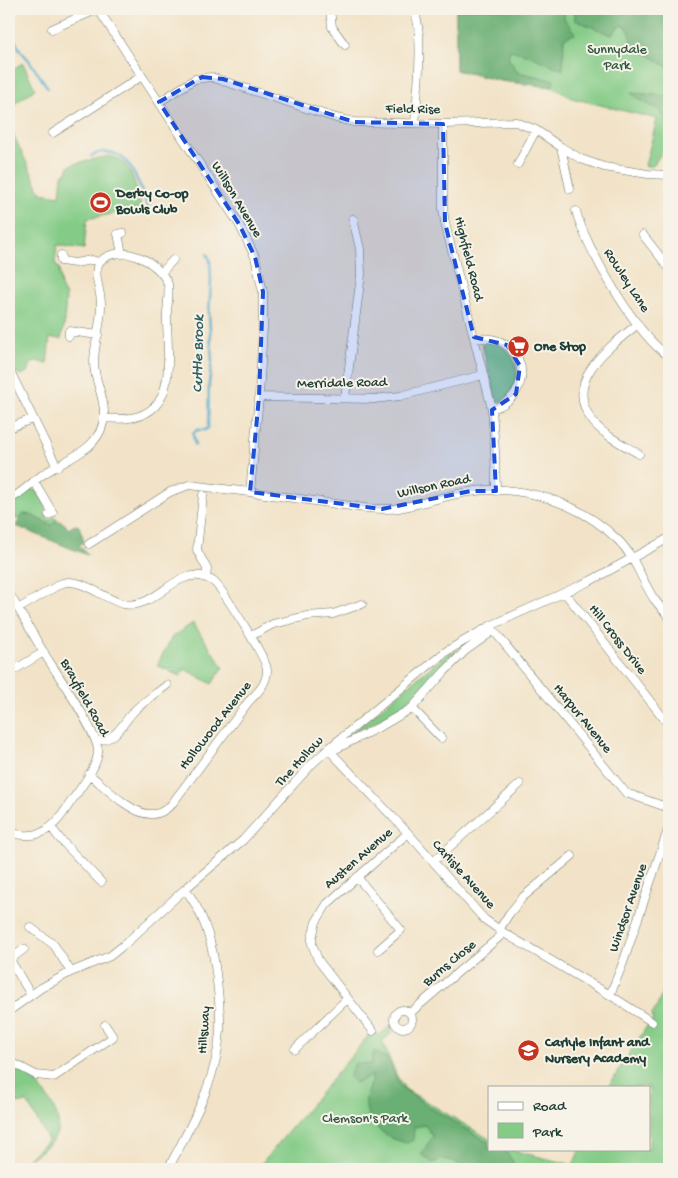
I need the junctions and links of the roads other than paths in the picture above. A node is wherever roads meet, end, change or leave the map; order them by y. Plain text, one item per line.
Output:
1 (98, 9) edge
2 (330, 9) edge
3 (413, 9) edge
4 (52, 28) dead end
5 (345, 45) dead end
6 (142, 76) junction
7 (159, 102) junction
8 (415, 123) junction
9 (443, 124) junction
10 (536, 130) junction
11 (54, 133) dead end
12 (561, 147) junction
13 (518, 164) dead end
14 (669, 175) edge
15 (570, 189) dead end
16 (576, 211) dead end
17 (352, 219) dead end
18 (123, 233) dead end
19 (643, 235) dead end
20 (122, 254) junction
21 (61, 255) dead end
22 (174, 260) dead end
23 (99, 262) junction
24 (669, 268) edge
25 (161, 273) junction
26 (638, 324) junction
27 (98, 335) junction
28 (68, 336) dead end
29 (475, 339) junction
30 (669, 356) edge
31 (12, 375) dead end
32 (483, 375) junction
33 (259, 397) junction
34 (345, 398) junction
35 (492, 409) junction
36 (104, 418) junction
37 (32, 419) junction
38 (9, 428) edge
39 (639, 454) dead end
40 (56, 466) junction
41 (34, 481) junction
42 (496, 491) junction
43 (250, 492) junction
44 (203, 495) dead end
45 (9, 500) edge
46 (49, 515) dead end
47 (669, 538) edge
48 (89, 544) dead end
49 (631, 559) junction
50 (206, 578) junction
51 (9, 593) edge
52 (565, 593) junction
53 (362, 604) dead end
54 (18, 609) junction
55 (669, 617) edge
56 (492, 628) junction
57 (251, 636) junction
58 (44, 652) junction
59 (9, 673) edge
60 (167, 685) dead end
61 (412, 708) junction
62 (669, 725) edge
63 (441, 738) dead end
64 (96, 741) junction
65 (329, 750) junction
66 (89, 774) junction
67 (520, 784) dead end
68 (669, 808) edge
69 (52, 827) junction
70 (669, 827) edge
71 (9, 832) edge
72 (408, 833) junction
73 (572, 856) dead end
74 (434, 861) junction
75 (357, 877) junction
76 (101, 882) dead end
77 (185, 889) junction
78 (30, 927) dead end
79 (501, 931) junction
80 (24, 949) dead end
81 (378, 950) dead end
82 (10, 958) edge
83 (71, 972) junction
84 (31, 995) junction
85 (610, 996) junction
86 (347, 999) junction
87 (9, 1011) edge
88 (410, 1013) dead end
89 (652, 1022) dead end
90 (106, 1025) dead end
91 (373, 1031) dead end
92 (294, 1049) dead end
93 (9, 1061) edge
94 (168, 1169) edge

1 - 4 street
1 - 6 street, Willson Avenue
2 - 5 street
3 - 8 street
6 - 7 street, Willson Avenue
6 - 11 street
7 - 8 street, Field Rise
7 - 33 street, Willson Avenue
8 - 9 street, Field Rise
9 - 10 street, Field Rise
9 - 29 street, Highfield Road
10 - 12 street, Field Rise
10 - 13 street
12 - 14 street, Field Rise
12 - 15 street
16 - 26 street, Rowley Lane
17 - 34 street
18 - 20 street
19 - 24 street
20 - 23 street
20 - 25 street
21 - 23 street
22 - 25 street
23 - 27 street
25 - 36 street
26 - 30 street, Rowley Lane
26 - 39 street
27 - 28 street
27 - 36 street
29 - 32 street, Highfield Road
29 - 35 street
31 - 37 street
32 - 34 street, Merridale Road
32 - 35 street, Highfield Road
33 - 34 street, Merridale Road
33 - 43 street, Willson Avenue
35 - 42 street, Highfield Road
36 - 40 street
37 - 38 street
37 - 40 street
40 - 41 street
41 - 45 street
41 - 46 street
42 - 43 street, Willson Road
42 - 49 street, Willson Road
43 - 48 street, Willson Road
44 - 50 street
47 - 49 street, The Hollow
49 - 52 street, The Hollow
49 - 55 street, Willson Road
50 - 54 street
50 - 57 street, Hollowood Avenue
51 - 54 street, Brayfield Road
52 - 56 street, The Hollow
52 - 62 street, Hill Cross Drive
53 - 57 street
54 - 58 street, Brayfield Road
56 - 61 street
56 - 65 street, The Hollow
56 - 68 street, Harpur Avenue
57 - 66 street, Hollowood Avenue
58 - 59 street
58 - 64 street, Brayfield Road
60 - 64 street
61 - 63 street
61 - 65 street
64 - 66 street, Brayfield Road
65 - 72 street, Carlisle Avenue
65 - 77 street, The Hollow
66 - 69 street, Brayfield Road
67 - 74 street
69 - 71 street
69 - 76 street
70 - 85 street, Windsor Avenue
72 - 74 street, Carlisle Avenue
72 - 75 street, Austen Avenue
73 - 79 street, Burns Close
74 - 79 street, Carlisle Avenue
75 - 81 street
75 - 86 street, Austen Avenue
77 - 83 street, The Hollow
77 - 94 street, Hillsway
78 - 83 street
79 - 85 street, Carlisle Avenue
79 - 88 street, Burns Close
80 - 82 street
82 - 84 street
83 - 84 street, The Hollow
84 - 87 street, The Hollow
85 - 89 street, Carlisle Avenue
86 - 91 street, Austen Avenue
86 - 92 street
90 - 93 street

